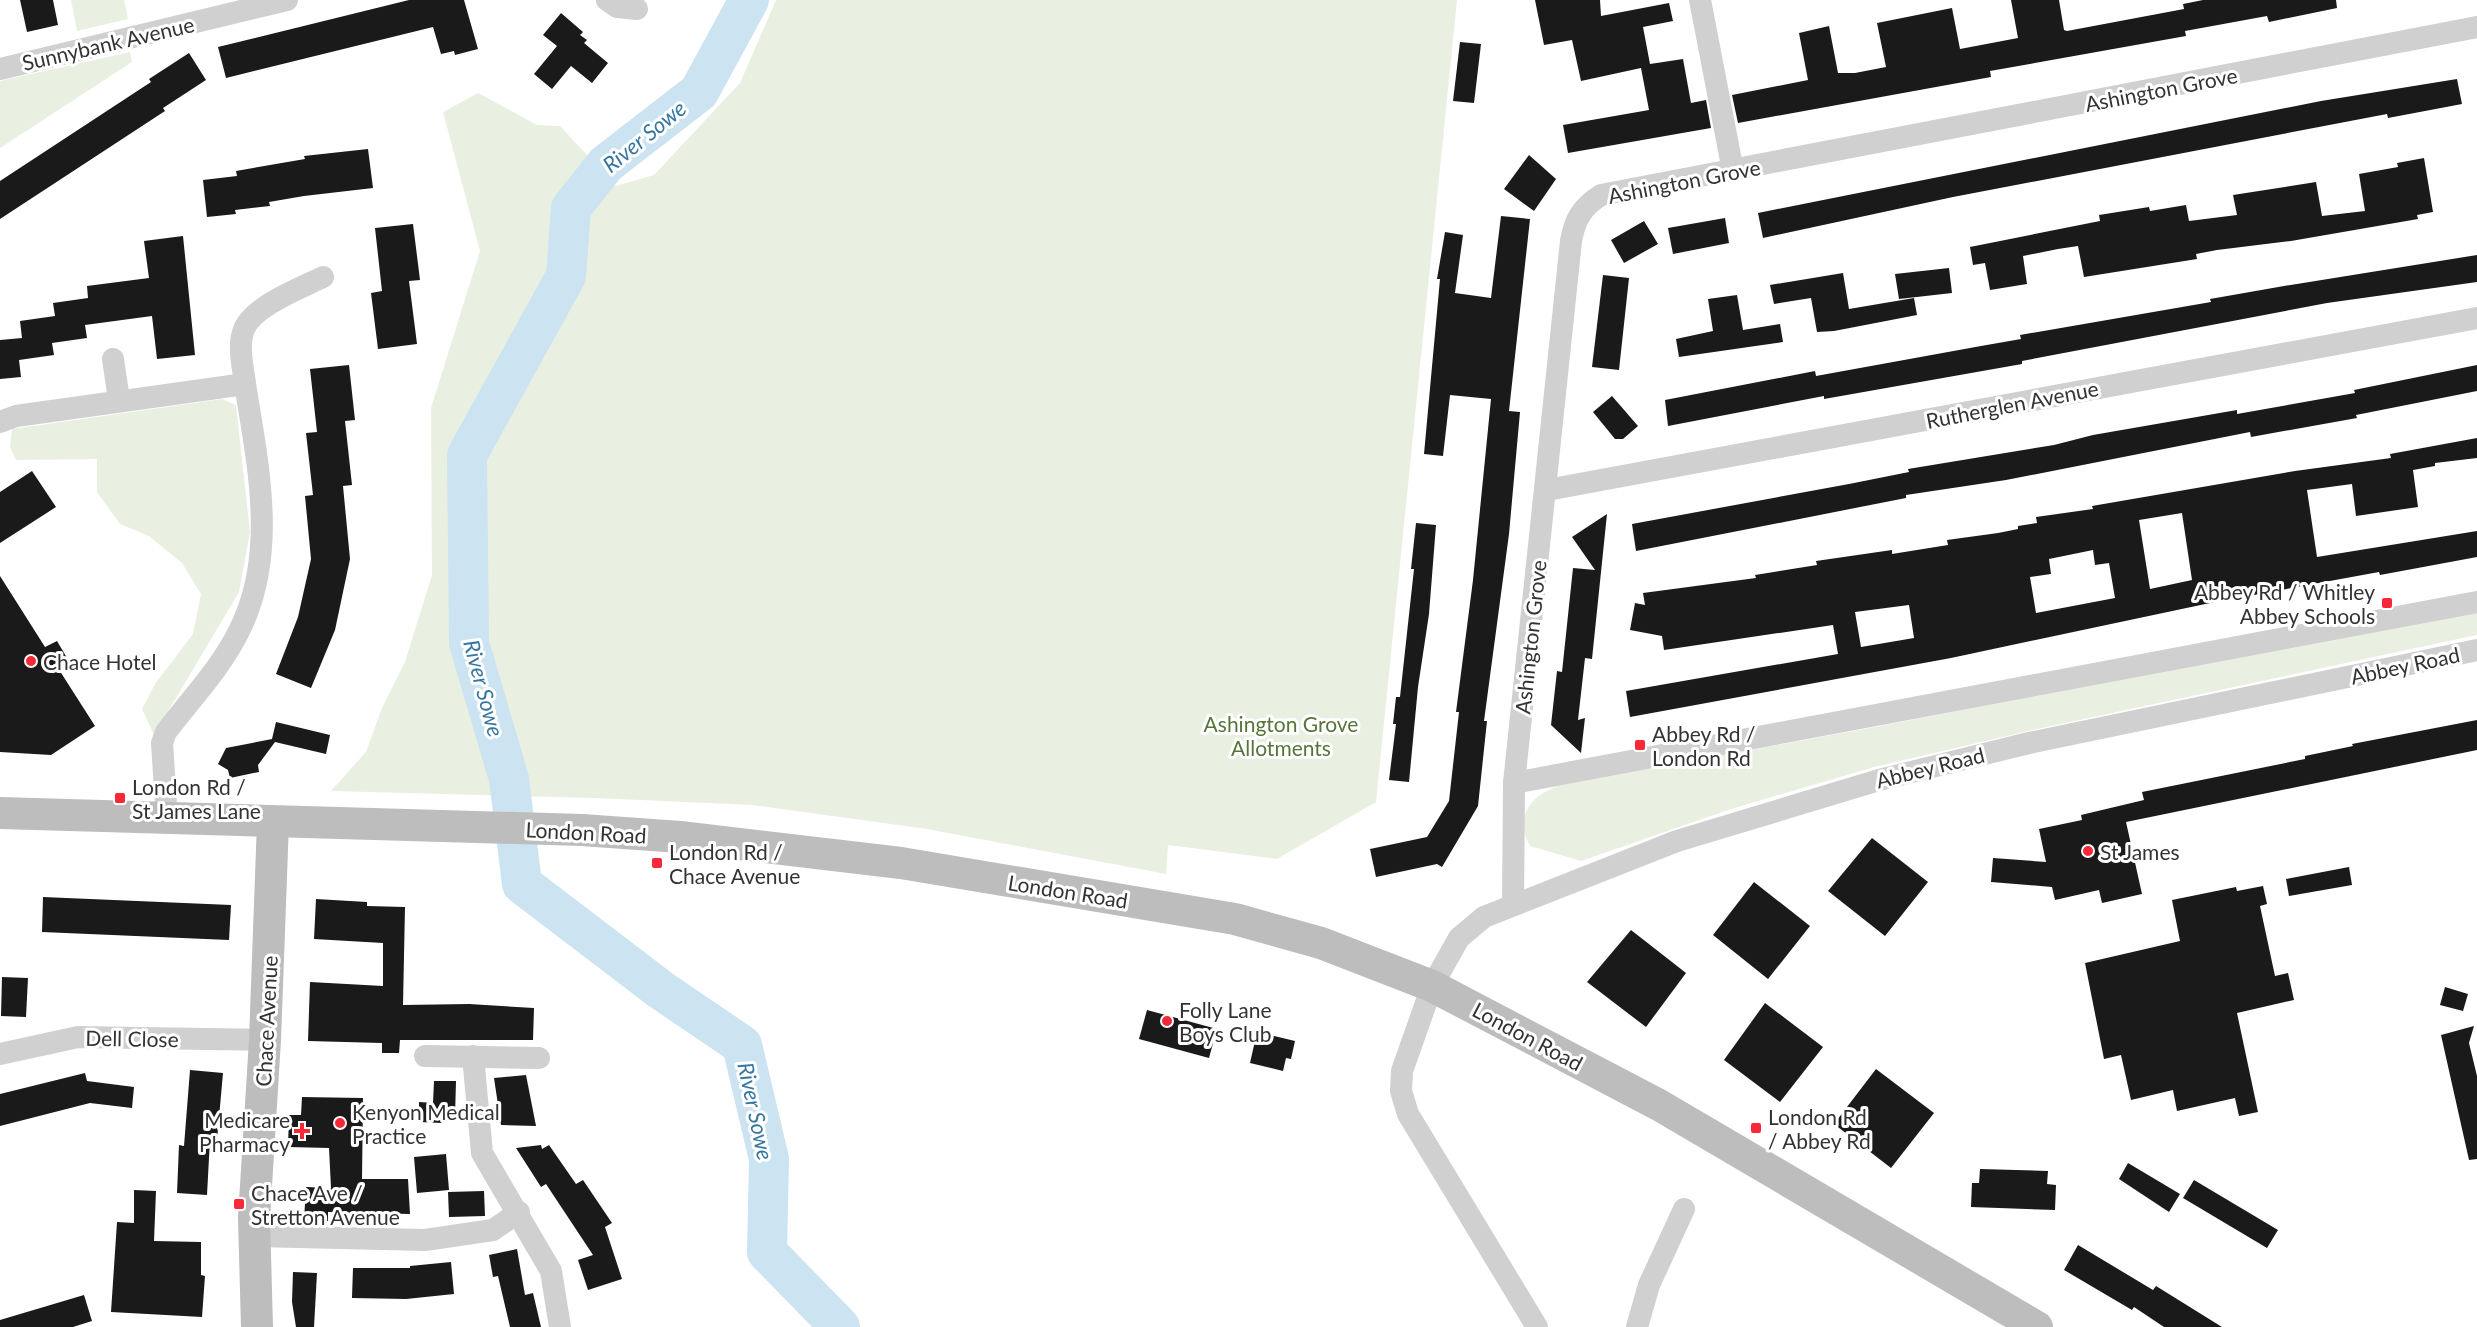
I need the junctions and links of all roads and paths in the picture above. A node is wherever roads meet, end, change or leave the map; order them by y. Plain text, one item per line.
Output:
1 (287, 0) edge
2 (607, 0) edge
3 (1700, 0) edge
4 (637, 9) dead end
5 (2477, 27) edge
6 (0, 69) edge
7 (1733, 171) junction
8 (323, 277) dead end
9 (2477, 318) edge
10 (113, 359) dead end
11 (245, 384) junction
12 (119, 400) junction
13 (0, 422) edge
14 (1547, 490) junction
15 (2477, 602) edge
16 (2477, 650) edge
17 (1514, 783) junction
18 (0, 813) edge
19 (167, 820) junction
20 (273, 822) junction
21 (1513, 905) junction
22 (1432, 986) junction
23 (265, 1040) junction
24 (0, 1054) edge
25 (425, 1056) dead end
26 (473, 1056) junction
27 (540, 1058) dead end
28 (1684, 1209) dead end
29 (519, 1212) junction
30 (255, 1236) junction
31 (257, 1327) edge
32 (560, 1327) edge
33 (1537, 1327) edge
34 (1637, 1327) edge
35 (2037, 1327) edge

1 - 6 street, Sunnybank Avenue
2 - 4 street
3 - 7 street
5 - 7 street, Ashington Grove
7 - 14 street, Ashington Grove
8 - 11 street
9 - 14 street, Rutherglen Avenue
10 - 12 street
11 - 12 street
11 - 19 street
12 - 13 street
14 - 17 street, Ashington Grove
15 - 17 street
16 - 21 street, Abbey Road
17 - 21 street, Ashington Grove
18 - 19 main road, London Road
19 - 20 main road, London Road
20 - 22 main road, London Road
20 - 23 main road, Chace Avenue
21 - 22 street, Abbey Road
22 - 33 street, Abbey Road
22 - 35 main road, London Road
23 - 24 street, Dell Close
23 - 30 main road, Chace Avenue
25 - 26 street
26 - 27 street
26 - 29 street
28 - 34 street
29 - 30 street
29 - 32 street
30 - 31 main road, Chace Avenue

